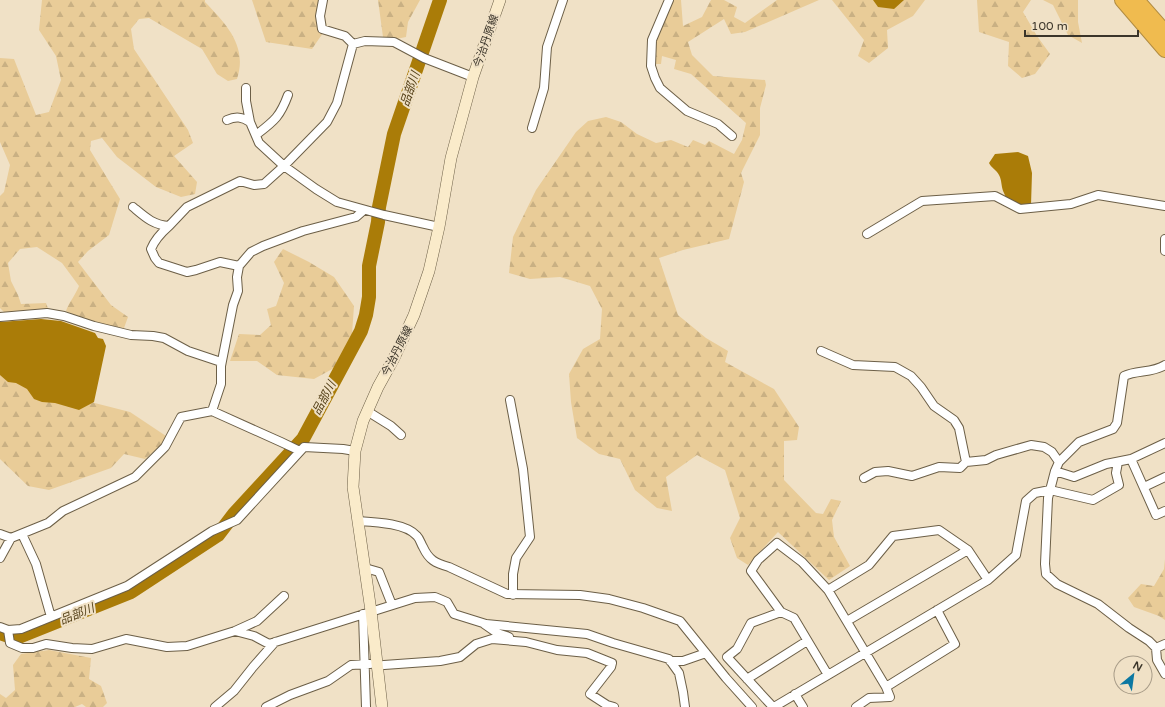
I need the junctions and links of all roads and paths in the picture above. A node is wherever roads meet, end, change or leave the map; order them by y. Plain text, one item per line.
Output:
1 (323, 0) edge
2 (500, 0) edge
3 (563, 0) edge
4 (669, 0) edge
5 (1122, 0) edge
6 (1137, 0) edge
7 (1164, 41) edge
8 (354, 44) junction
9 (473, 77) junction
10 (246, 88) dead end
11 (288, 95) dead end
12 (227, 120) dead end
13 (250, 122) junction
14 (532, 128) dead end
15 (256, 135) junction
16 (732, 136) dead end
17 (284, 166) junction
18 (1165, 206) edge
19 (133, 207) dead end
20 (364, 210) junction
21 (169, 226) junction
22 (439, 227) junction
23 (867, 234) dead end
24 (1165, 239) edge
25 (1165, 251) edge
26 (239, 266) junction
27 (0, 317) edge
28 (821, 351) dead end
29 (221, 362) junction
30 (1165, 365) edge
31 (510, 400) dead end
32 (212, 411) junction
33 (367, 411) junction
34 (401, 436) dead end
35 (1165, 443) edge
36 (300, 451) junction
37 (355, 451) junction
38 (1131, 459) junction
39 (966, 462) junction
40 (1060, 462) junction
41 (1118, 462) junction
42 (1055, 471) junction
43 (1165, 477) edge
44 (864, 478) dead end
45 (1144, 487) junction
46 (1050, 490) junction
47 (1165, 511) edge
48 (358, 521) junction
49 (0, 534) edge
50 (22, 534) junction
51 (11, 538) junction
52 (968, 550) junction
53 (0, 558) edge
54 (365, 568) junction
55 (988, 580) junction
56 (828, 590) junction
57 (513, 595) junction
58 (284, 596) dead end
59 (392, 605) junction
60 (937, 610) junction
61 (781, 612) junction
62 (367, 613) junction
63 (51, 617) junction
64 (847, 621) junction
65 (482, 622) junction
66 (4, 628) edge
67 (235, 631) junction
68 (807, 641) junction
69 (275, 642) junction
70 (526, 642) junction
71 (1165, 644) edge
72 (1156, 648) junction
73 (866, 652) junction
74 (706, 653) junction
75 (670, 661) junction
76 (367, 664) junction
77 (384, 664) dead end
78 (1165, 674) edge
79 (828, 675) junction
80 (747, 679) junction
81 (886, 686) junction
82 (796, 694) junction
83 (750, 706) edge
84 (215, 707) edge
85 (266, 707) edge
86 (366, 707) edge
87 (382, 707) edge
88 (614, 707) edge
89 (685, 707) edge
90 (773, 707) edge
91 (803, 707) edge
92 (856, 707) edge

1 - 8 street
2 - 9 main road, 今治丹原線
3 - 14 street
4 - 16 street
5 - 7 highway
6 - 7 highway
8 - 9 street
8 - 17 street
9 - 22 main road, 今治丹原線
10 - 13 street
11 - 15 street
12 - 13 street
13 - 15 street
15 - 17 street
17 - 20 street
17 - 21 street
18 - 23 street
19 - 21 street
20 - 22 street
20 - 26 street
21 - 26 street
22 - 33 main road, 今治丹原線
24 - 25 street
26 - 29 street
27 - 29 street
28 - 39 street
29 - 32 street
30 - 40 street
31 - 57 street
32 - 36 street
32 - 50 street
33 - 34 street
33 - 37 main road, 今治丹原線
35 - 38 street
36 - 37 street
36 - 63 street
37 - 48 main road, 今治丹原線
38 - 41 street
38 - 45 street
39 - 40 street
39 - 44 street
40 - 42 street
41 - 42 street
41 - 46 street
42 - 46 street
43 - 45 street
45 - 47 street
46 - 55 street
46 - 72 street
48 - 54 main road, 今治丹原線
48 - 57 street
49 - 51 street
50 - 51 street
50 - 63 street
51 - 53 street
52 - 55 street
52 - 56 street
52 - 64 street
54 - 59 street
54 - 62 main road, 今治丹原線
55 - 60 street
56 - 61 street
56 - 64 street
57 - 74 street
58 - 67 street
59 - 62 street
59 - 65 street
60 - 73 street
60 - 81 street
61 - 68 street
61 - 80 street
62 - 69 street
62 - 76 street
62 - 87 main road, 今治丹原線
63 - 66 street
64 - 73 street
65 - 70 street
65 - 75 street
66 - 67 street
67 - 69 street
68 - 79 street
68 - 80 street
69 - 84 street
70 - 77 street
70 - 88 street
71 - 72 street
72 - 78 street
73 - 79 street
73 - 81 street
74 - 75 street
74 - 83 street
75 - 89 street
76 - 85 street
76 - 86 street
79 - 82 street
80 - 90 street
81 - 92 street
82 - 90 street
82 - 91 street

